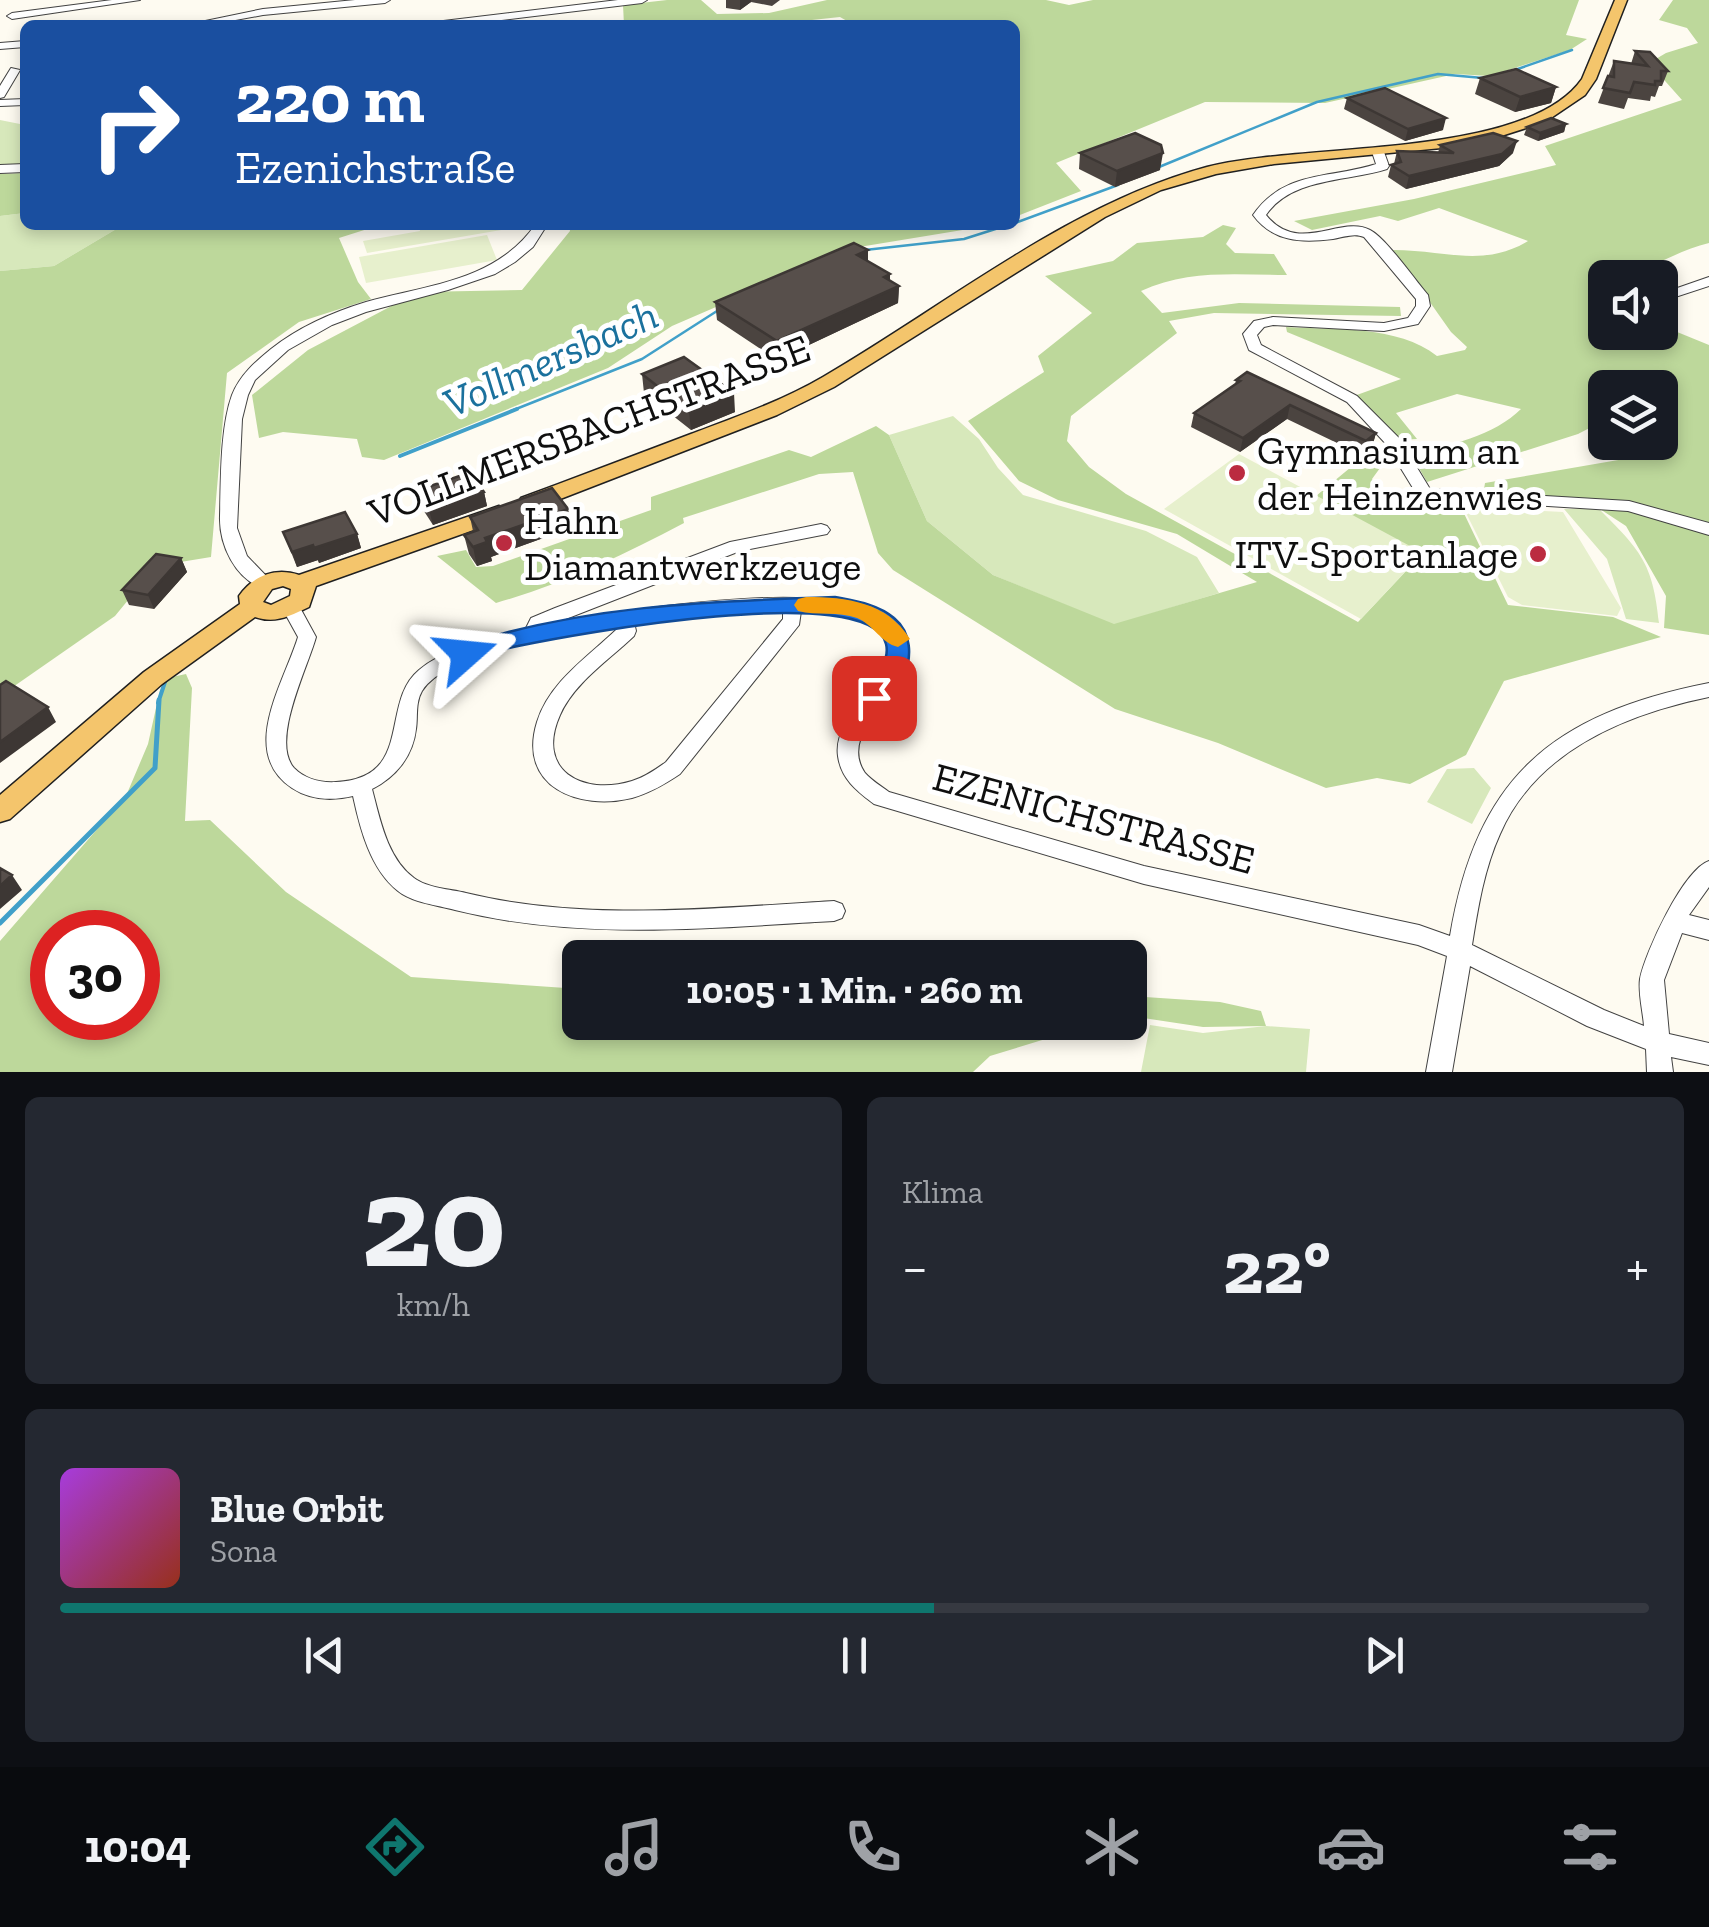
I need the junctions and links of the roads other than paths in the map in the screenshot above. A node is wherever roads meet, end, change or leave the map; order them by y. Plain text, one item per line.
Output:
1 (135, 0) edge
2 (268, 0) edge
3 (385, 0) edge
4 (642, 0) edge
5 (1621, 0) edge
6 (590, 3) edge
7 (258, 9) junction
8 (12, 16) dead end
9 (213, 20) edge
10 (491, 20) edge
11 (15, 70) dead end
12 (0, 99) edge
13 (1378, 152) junction
14 (538, 230) edge
15 (1709, 281) edge
16 (1678, 292) edge
17 (1709, 528) edge
18 (821, 530) dead end
19 (302, 582) junction
20 (264, 583) junction
21 (792, 605) junction
22 (252, 607) junction
23 (291, 608) junction
24 (624, 618) junction
25 (533, 634) junction
26 (1709, 690) edge
27 (361, 786) junction
28 (0, 812) edge
29 (1709, 870) edge
30 (834, 911) dead end
31 (1674, 921) junction
32 (1709, 930) edge
33 (1459, 948) junction
34 (1660, 1044) junction
35 (1709, 1054) edge
36 (1439, 1072) edge
37 (1660, 1072) edge

1 - 8 street
2 - 7 street
3 - 7 street
4 - 6 street
5 - 13 main road, VOLLMERSBACHSTRASSE
6 - 10 street
7 - 9 street
11 - 12 street
13 - 17 street
13 - 19 main road, VOLLMERSBACHSTRASSE
14 - 20 street
15 - 16 street
18 - 25 street
19 - 20 main road, VOLLMERSBACHSTRASSE
19 - 23 main road
20 - 22 main road
21 - 24 street, EZENICHSTRASSE
21 - 24 street
21 - 33 street, EZENICHSTRASSE
22 - 23 main road
22 - 28 main road
23 - 27 street
24 - 25 street, EZENICHSTRASSE
25 - 27 street, EZENICHSTRASSE
26 - 33 street
27 - 30 street
29 - 31 street
31 - 32 street
31 - 34 street
33 - 34 street
33 - 36 street
34 - 35 street
34 - 37 street

